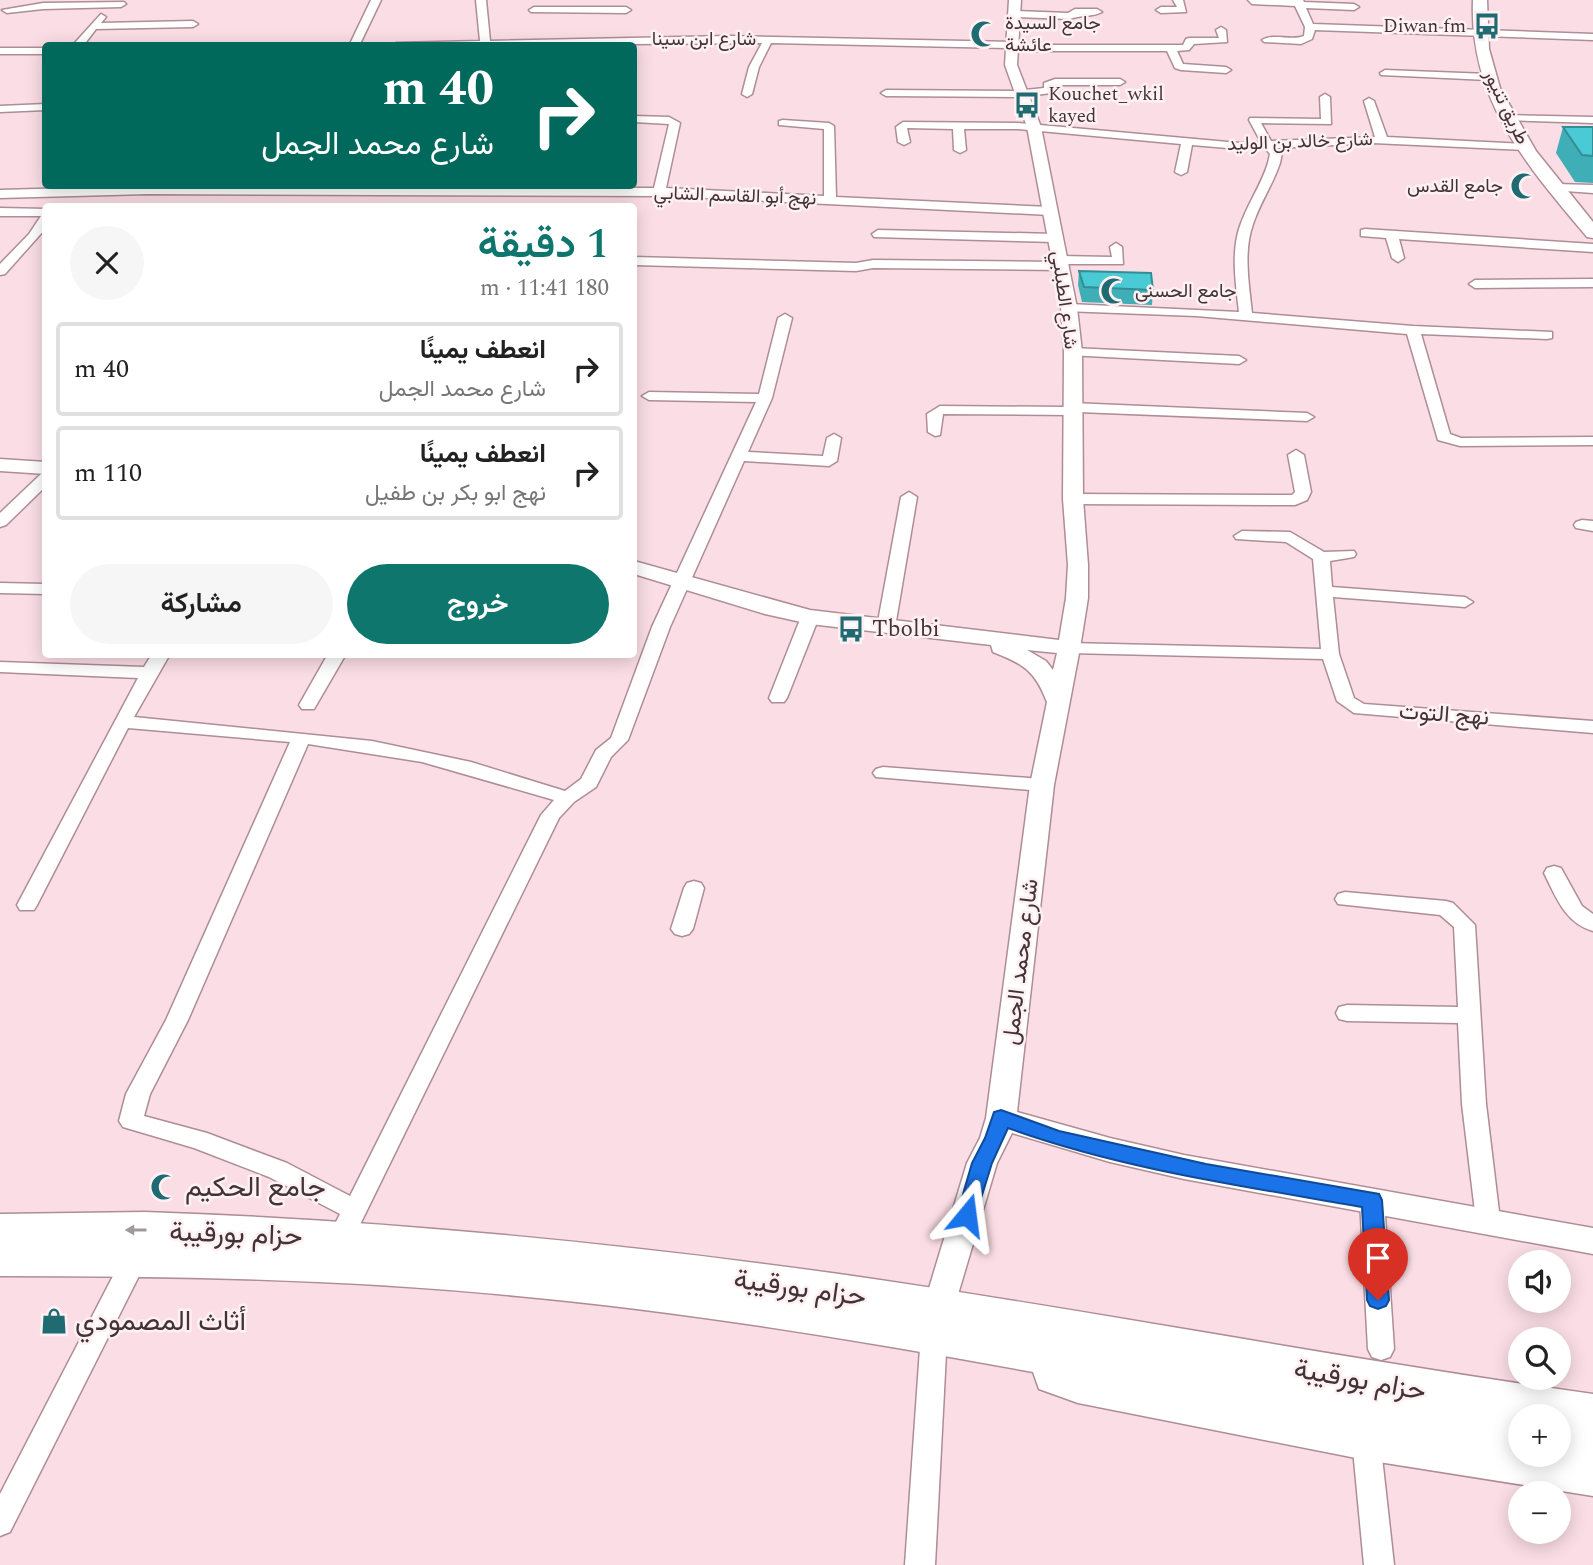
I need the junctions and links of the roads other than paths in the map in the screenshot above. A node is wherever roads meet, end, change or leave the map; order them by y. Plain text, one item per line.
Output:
1 (13, 0) edge
2 (376, 0) edge
3 (481, 0) edge
4 (632, 0) edge
5 (1178, 0) edge
6 (1480, 0) edge
7 (1252, 1) edge
8 (45, 3) edge
9 (1299, 3) edge
10 (108, 4) junction
11 (121, 4) dead end
12 (1015, 7) edge
13 (1354, 7) dead end
14 (534, 10) dead end
15 (626, 10) junction
16 (1161, 10) dead end
17 (1097, 12) dead end
18 (3, 14) edge
19 (199, 14) dead end
20 (102, 15) junction
21 (621, 20) dead end
22 (193, 24) dead end
23 (93, 26) junction
24 (1310, 27) junction
25 (1368, 28) junction
26 (1221, 30) dead end
27 (1479, 31) junction
28 (1593, 37) edge
29 (768, 40) junction
30 (1267, 40) dead end
31 (80, 42) edge
32 (356, 42) edge
33 (485, 42) edge
34 (501, 42) edge
35 (1376, 45) dead end
36 (1012, 46) junction
37 (1171, 48) junction
38 (0, 51) edge
39 (42, 51) edge
40 (1226, 69) dead end
41 (1385, 73) dead end
42 (1489, 77) junction
43 (1120, 82) dead end
44 (886, 93) dead end
45 (1020, 93) junction
46 (747, 94) dead end
47 (1325, 97) dead end
48 (1369, 101) dead end
49 (1247, 106) dead end
50 (42, 107) edge
51 (0, 109) edge
52 (1508, 118) junction
53 (637, 119) edge
54 (1254, 120) junction
55 (1593, 120) edge
56 (783, 123) dead end
57 (958, 125) junction
58 (1034, 127) junction
59 (1382, 140) junction
60 (1187, 141) junction
61 (904, 142) dead end
62 (1268, 145) junction
63 (1525, 147) junction
64 (960, 150) dead end
65 (1181, 172) dead end
66 (1555, 188) junction
67 (51, 189) edge
68 (285, 189) edge
69 (1593, 189) edge
70 (306, 191) junction
71 (390, 191) junction
72 (575, 192) junction
73 (659, 192) junction
74 (0, 194) edge
75 (830, 200) junction
76 (300, 203) edge
77 (385, 203) edge
78 (569, 203) edge
79 (1050, 211) junction
80 (0, 212) edge
81 (42, 212) edge
82 (42, 222) edge
83 (1365, 233) dead end
84 (1593, 233) edge
85 (880, 234) junction
86 (1391, 234) junction
87 (1055, 238) junction
88 (1116, 247) dead end
89 (1593, 248) edge
90 (1398, 258) dead end
91 (637, 261) edge
92 (1060, 263) junction
93 (0, 271) edge
94 (1593, 283) edge
95 (1475, 284) dead end
96 (1069, 308) junction
97 (1246, 315) junction
98 (785, 318) dead end
99 (1413, 330) junction
100 (1547, 335) dead end
101 (1073, 352) junction
102 (1240, 360) dead end
103 (649, 397) dead end
104 (765, 398) junction
105 (1071, 409) junction
106 (998, 410) junction
107 (1307, 417) dead end
108 (999, 430) dead end
109 (935, 432) dead end
110 (834, 438) dead end
111 (1593, 441) edge
112 (1296, 455) dead end
113 (739, 456) junction
114 (0, 465) edge
115 (42, 468) edge
116 (42, 481) edge
117 (909, 497) dead end
118 (1073, 499) junction
119 (0, 522) edge
120 (1242, 536) dead end
121 (1348, 554) dead end
122 (1321, 557) junction
123 (637, 568) edge
124 (682, 580) junction
125 (0, 588) edge
126 (42, 589) edge
127 (1325, 592) junction
128 (1465, 602) dead end
129 (810, 617) junction
130 (886, 627) junction
131 (978, 639) junction
132 (1069, 648) junction
133 (1330, 654) junction
134 (159, 658) edge
135 (335, 658) edge
136 (0, 667) edge
137 (150, 673) junction
138 (778, 698) dead end
139 (1058, 702) junction
140 (308, 705) dead end
141 (122, 722) junction
142 (1593, 727) edge
143 (301, 738) junction
144 (883, 773) dead end
145 (1042, 785) junction
146 (571, 795) junction
147 (1554, 873) dead end
148 (694, 888) dead end
149 (1345, 899) dead end
150 (27, 905) dead end
151 (1593, 924) edge
152 (682, 929) dead end
153 (1347, 1013) dead end
154 (1469, 1016) junction
155 (1001, 1118) junction
156 (1372, 1200) junction
157 (1488, 1220) junction
158 (347, 1224) junction
159 (0, 1232) edge
160 (1593, 1241) edge
161 (0, 1258) edge
162 (135, 1258) junction
163 (937, 1321) junction
164 (1381, 1349) dead end
165 (1593, 1397) edge
166 (1467, 1413) junction
167 (1593, 1415) edge
168 (1508, 1430) edge
169 (1366, 1438) junction
170 (1571, 1442) edge
171 (1593, 1445) edge
172 (1593, 1474) edge
173 (0, 1523) edge
174 (920, 1565) edge
175 (1379, 1565) edge

1 - 18 street
2 - 32 street
3 - 33 street
4 - 15 street
5 - 16 street
6 - 27 main road, طريق تنيور
7 - 9 street
8 - 10 street
8 - 18 street
9 - 13 street
9 - 24 street
10 - 11 street
10 - 20 street
12 - 17 street
12 - 36 street, شارع الطبلبي
14 - 15 street
15 - 21 street
19 - 20 street
20 - 23 street
22 - 23 street
23 - 31 street
24 - 25 street
24 - 30 street
25 - 27 street
25 - 35 street
26 - 37 street, شارع ابن سينا
27 - 28 street
27 - 42 main road, طريق تنيور
29 - 34 street, شارع ابن سينا
29 - 36 street, شارع ابن سينا
29 - 46 street
36 - 37 street, شارع ابن سينا
36 - 45 street, شارع الطبلبي
37 - 40 street
38 - 39 street
41 - 42 street
42 - 52 main road, طريق تنيور
43 - 45 street
44 - 45 street
45 - 58 street, شارع الطبلبي
47 - 54 street
48 - 59 street
49 - 54 street
50 - 51 street
52 - 55 street
52 - 63 main road, طريق تنيور
53 - 73 street
54 - 62 street
56 - 75 street
57 - 58 street, شارع خالد بن الوليد
57 - 61 street, شارع خالد بن الوليد
57 - 64 street
58 - 60 street, شارع خالد بن الوليد
58 - 79 street, شارع الطبلبي
59 - 62 street, شارع خالد بن الوليد
59 - 63 street, شارع خالد بن الوليد
60 - 62 street, شارع خالد بن الوليد
60 - 65 street
62 - 97 street
63 - 66 main road, طريق تنيور
66 - 69 street
66 - 84 main road, طريق تنيور
67 - 74 street, نهج أبو القاسم الشابي
68 - 70 street, نهج أبو القاسم الشابي
70 - 71 street, نهج أبو القاسم الشابي
70 - 76 street
71 - 72 street, نهج أبو القاسم الشابي
71 - 77 street
72 - 73 street, نهج أبو القاسم الشابي
72 - 78 street
73 - 75 street, نهج أبو القاسم الشابي
75 - 85 street, نهج أبو القاسم الشابي
79 - 85 street, نهج أبو القاسم الشابي
79 - 87 street, شارع الطبلبي
80 - 81 street
82 - 93 street
83 - 86 street
85 - 87 street
85 - 91 street
85 - 92 street
86 - 89 street
86 - 90 street
87 - 92 street, شارع الطبلبي
88 - 92 street
92 - 96 street, شارع الطبلبي
94 - 95 street
96 - 97 street
96 - 101 street, شارع الطبلبي
97 - 99 street
98 - 104 street
99 - 100 street
99 - 111 street
101 - 102 street
101 - 105 street, شارع الطبلبي
103 - 104 street
104 - 113 street
105 - 106 street
105 - 107 street
105 - 118 street, شارع الطبلبي
106 - 108 street
106 - 109 street
110 - 113 street
112 - 118 street
113 - 124 street
114 - 115 street
116 - 119 street
117 - 130 street
118 - 132 street, شارع الطبلبي
120 - 122 street
121 - 122 street
122 - 127 street, نهج التوت
123 - 124 street
124 - 129 street
124 - 146 street
125 - 126 street
127 - 128 street
127 - 133 street, نهج التوت
129 - 130 street
129 - 138 street
130 - 131 street
131 - 132 street
131 - 139 street
132 - 133 street
132 - 139 street, شارع محمد الجمل
133 - 142 street, نهج التوت
134 - 137 street
135 - 140 street
136 - 137 street
137 - 141 street
139 - 145 street, شارع محمد الجمل
141 - 143 street
141 - 150 street
143 - 146 street
143 - 158 street
144 - 145 street
145 - 155 street, شارع محمد الجمل
146 - 158 street
147 - 151 street
148 - 152 street
149 - 154 street
153 - 154 street
154 - 157 street
155 - 156 street
155 - 163 street, شارع محمد الجمل
156 - 157 street
156 - 164 street
157 - 160 street
158 -> 159 highway, حزام بورقيبة
158 - 163 highway, حزام بورقيبة
161 - 162 highway, حزام بورقيبة
162 - 163 highway, حزام بورقيبة
162 - 173 street
163 - 165 highway
163 - 166 highway, حزام بورقيبة
163 - 169 highway
163 - 174 street
166 - 167 highway, حزام بورقيبة
166 - 168 highway, حزام بورقيبة
169 - 172 highway
169 - 175 street
170 - 171 highway

